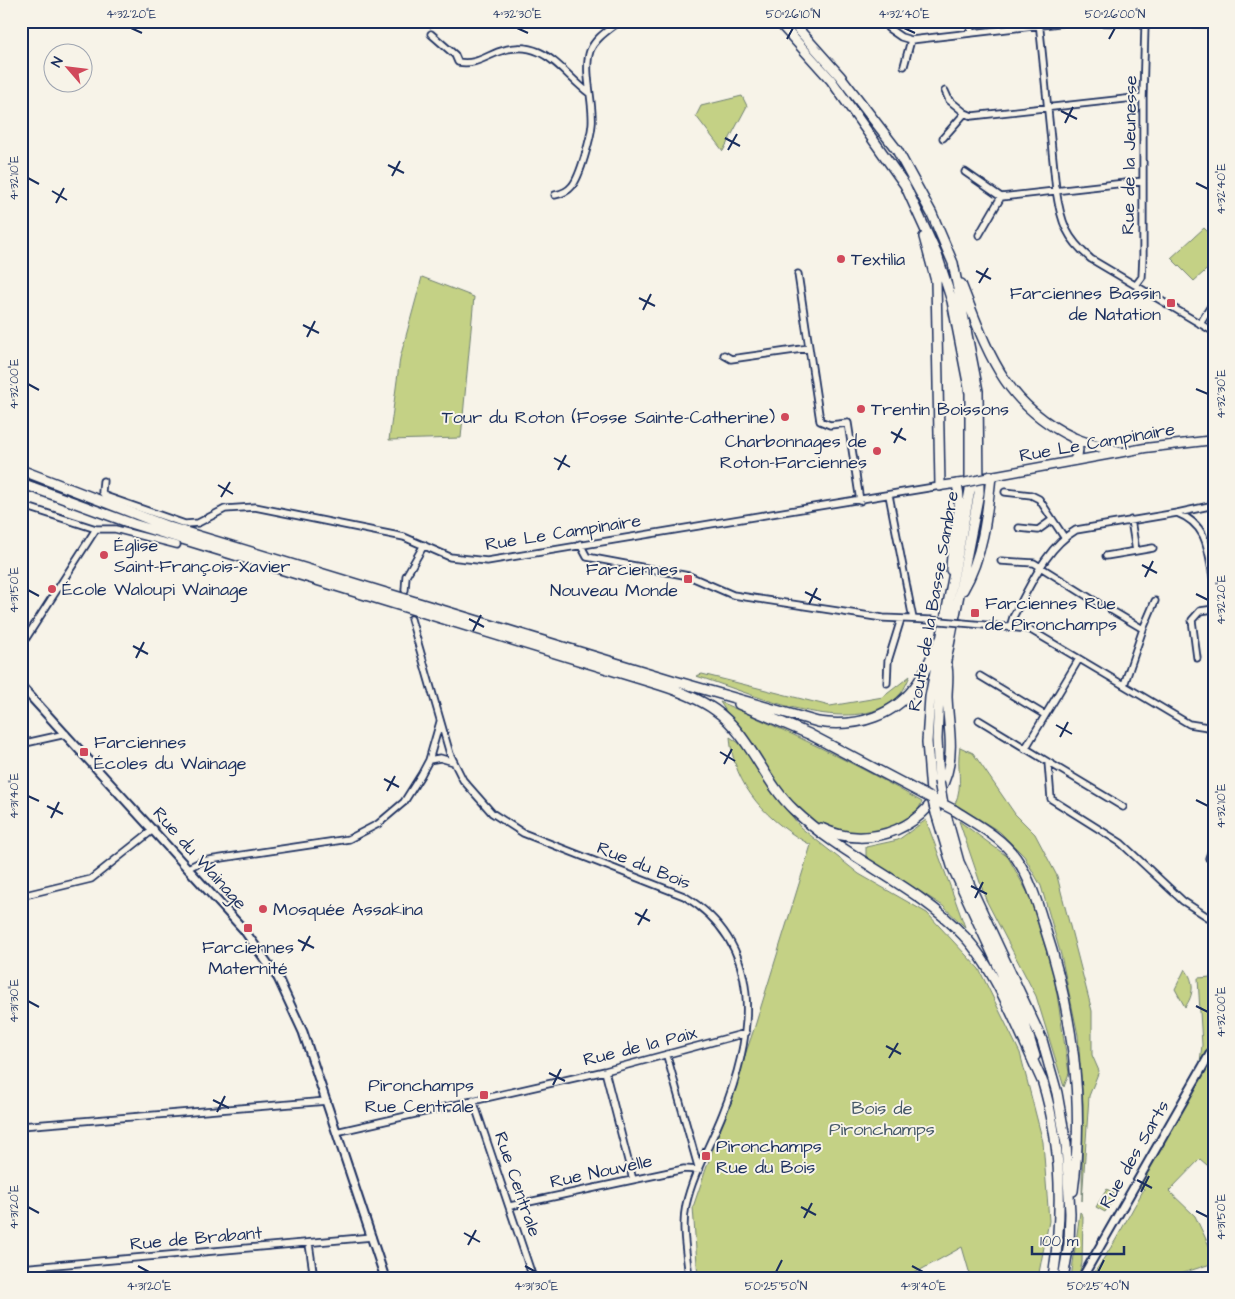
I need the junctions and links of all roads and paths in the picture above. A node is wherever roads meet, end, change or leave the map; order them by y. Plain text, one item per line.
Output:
1 (620, 21) edge
2 (778, 21) edge
3 (791, 21) edge
4 (969, 21) edge
5 (1176, 22) edge
6 (1039, 24) edge
7 (1145, 24) junction
8 (1214, 24) edge
9 (888, 28) dead end
10 (971, 32) junction
11 (431, 34) dead end
12 (911, 40) junction
13 (904, 66) dead end
14 (945, 91) dead end
15 (589, 93) junction
16 (1143, 97) junction
17 (1047, 108) junction
18 (965, 113) junction
19 (943, 138) dead end
20 (965, 172) dead end
21 (1143, 181) junction
22 (1056, 190) junction
23 (555, 195) dead end
24 (1001, 197) junction
25 (916, 208) junction
26 (979, 235) dead end
27 (953, 263) junction
28 (798, 274) dead end
29 (1136, 285) junction
30 (1214, 301) edge
31 (1200, 324) junction
32 (1214, 332) edge
33 (809, 348) junction
34 (724, 355) dead end
35 (1069, 435) junction
36 (1214, 440) edge
37 (1118, 452) junction
38 (1075, 460) junction
39 (21, 470) edge
40 (989, 477) junction
41 (103, 481) dead end
42 (21, 482) edge
43 (960, 484) junction
44 (940, 486) junction
45 (1005, 492) dead end
46 (889, 495) junction
47 (860, 501) junction
48 (21, 505) edge
49 (1214, 505) edge
50 (1177, 513) junction
51 (1052, 520) junction
52 (1130, 520) junction
53 (1019, 528) dead end
54 (96, 529) junction
55 (1064, 537) junction
56 (580, 544) junction
57 (177, 545) dead end
58 (424, 545) junction
59 (1153, 548) dead end
60 (1136, 551) junction
61 (1106, 556) dead end
62 (1001, 560) dead end
63 (1041, 568) junction
64 (1214, 582) edge
65 (952, 586) junction
66 (405, 590) dead end
67 (959, 597) junction
68 (1155, 601) dead end
69 (1098, 602) dead end
70 (1214, 609) edge
71 (1111, 610) dead end
72 (411, 618) dead end
73 (913, 618) junction
74 (901, 619) junction
75 (1010, 627) junction
76 (1143, 629) junction
77 (942, 636) junction
78 (21, 646) edge
79 (946, 656) junction
80 (1197, 658) dead end
81 (1079, 659) junction
82 (980, 676) dead end
83 (887, 683) dead end
84 (1124, 685) junction
85 (21, 686) edge
86 (697, 687) junction
87 (1046, 715) junction
88 (979, 720) dead end
89 (440, 722) junction
90 (1214, 728) edge
91 (66, 734) junction
92 (21, 744) edge
93 (1025, 749) junction
94 (429, 760) junction
95 (454, 762) junction
96 (1048, 762) junction
97 (927, 793) junction
98 (1123, 807) dead end
99 (807, 822) junction
100 (154, 829) junction
101 (1214, 844) edge
102 (1211, 859) edge
103 (188, 868) junction
104 (21, 896) edge
105 (1214, 921) edge
106 (746, 1034) junction
107 (1214, 1047) edge
108 (667, 1056) junction
109 (605, 1071) junction
110 (1044, 1086) junction
111 (473, 1100) junction
112 (327, 1101) junction
113 (21, 1126) edge
114 (336, 1132) junction
115 (699, 1170) junction
116 (633, 1180) junction
117 (510, 1206) junction
118 (1070, 1213) junction
119 (372, 1238) junction
120 (309, 1244) junction
121 (1069, 1244) junction
122 (21, 1268) edge
123 (314, 1278) edge
124 (385, 1278) edge
125 (533, 1278) edge
126 (689, 1278) edge
127 (1052, 1278) edge
128 (1063, 1278) edge
129 (1068, 1278) edge
130 (1082, 1278) edge

1 - 15 street
2 - 25 highway, Route de la Basse Sambre
3 - 27 highway, Route de la Basse Sambre
4 - 10 street
5 - 7 street
5 - 8 street
6 - 7 street
6 - 10 street
6 - 17 street
7 - 16 street, Rue de la Jeunesse
9 - 12 street
10 - 12 street
11 - 15 street
12 - 13 street
14 - 18 street
15 - 23 street
16 - 17 street
16 - 21 street, Rue de la Jeunesse
17 - 18 street
17 - 22 street
18 - 19 street
20 - 24 street
21 - 22 street
21 - 29 street, Rue de la Jeunesse
22 - 24 street
22 - 29 street
24 - 26 street
25 - 44 highway
25 - 65 highway, Route de la Basse Sambre
27 - 35 highway
27 - 67 highway, Route de la Basse Sambre
28 - 33 street
29 - 31 street
30 - 31 street
31 - 32 street
33 - 34 street
33 - 47 street
35 - 37 highway
35 - 38 highway
36 - 37 main road, Rue Le Campinaire
37 - 38 main road, Rue Le Campinaire
38 - 40 main road, Rue Le Campinaire
39 - 86 highway
40 - 43 main road, Rue Le Campinaire, bridge
40 - 67 highway
41 - 58 street, Rue Le Campinaire
42 - 99 highway
43 - 44 main road, Rue Le Campinaire
43 - 65 highway
44 - 46 street, Rue Le Campinaire
45 - 51 street
46 - 47 street, Rue Le Campinaire
46 - 73 street
47 - 56 street, Rue Le Campinaire
48 - 54 street
49 - 50 street
50 - 52 street
50 - 64 street
51 - 53 street
51 - 55 street
52 - 55 street
52 - 60 street
54 - 57 street
54 - 78 street
55 - 63 street
56 - 58 street, Rue Le Campinaire
56 - 74 street
58 - 66 street
59 - 60 street
60 - 61 street
62 - 63 street
63 - 69 street
63 - 75 street
65 - 77 highway, Route de la Basse Sambre
67 - 79 highway, Route de la Basse Sambre
68 - 76 street
70 - 80 street
71 - 76 street
72 - 89 street, Rue du Bois
73 - 74 street
73 - 75 street, bridge
74 - 83 street
75 - 81 street
76 - 84 street
77 - 86 highway
77 - 97 highway, Route de la Basse Sambre
79 - 99 highway
79 - 118 highway, Route de la Basse Sambre, bridge
81 - 84 street
81 - 87 street
82 - 87 street
84 - 90 street
85 - 91 street, Rue du Wainage
86 - 97 highway
87 - 93 street
88 - 93 street
89 - 94 street
89 - 95 street, Rue du Bois
91 - 92 street
91 - 100 street, Rue du Wainage
93 - 96 street
94 - 95 street
94 - 103 street
95 - 106 street, Rue du Bois
96 - 98 street
96 - 105 street
97 - 110 highway, Route de la Basse Sambre, bridge
97 - 118 highway, bridge
99 - 110 highway
100 - 103 street, Rue du Wainage
100 - 104 street
101 - 102 street
103 - 112 street, Rue du Wainage
106 - 108 street, Rue de la Paix
106 - 115 street, Rue du Bois
107 - 130 street, Rue des Sarts
108 - 109 street, Rue de la Paix
108 - 115 street
109 - 111 street, Rue de la Paix
109 - 116 street
110 - 127 highway, Route de la Basse Sambre
111 - 114 street, Rue de la Paix
111 - 117 street, Rue Centrale
112 - 113 street
112 - 114 street, Rue du Wainage
114 - 119 street, Rue du Wainage
115 - 116 street, Rue Nouvelle
115 - 126 street, Rue du Bois
116 - 117 street, Rue Nouvelle
117 - 125 street, Rue Centrale
118 - 121 highway, Route de la Basse Sambre
119 - 120 street, Rue de Brabant
119 - 124 street, Rue du Wainage
120 - 122 street, Rue de Brabant
120 - 123 street
121 - 128 highway, Route de la Basse Sambre
121 - 129 highway

